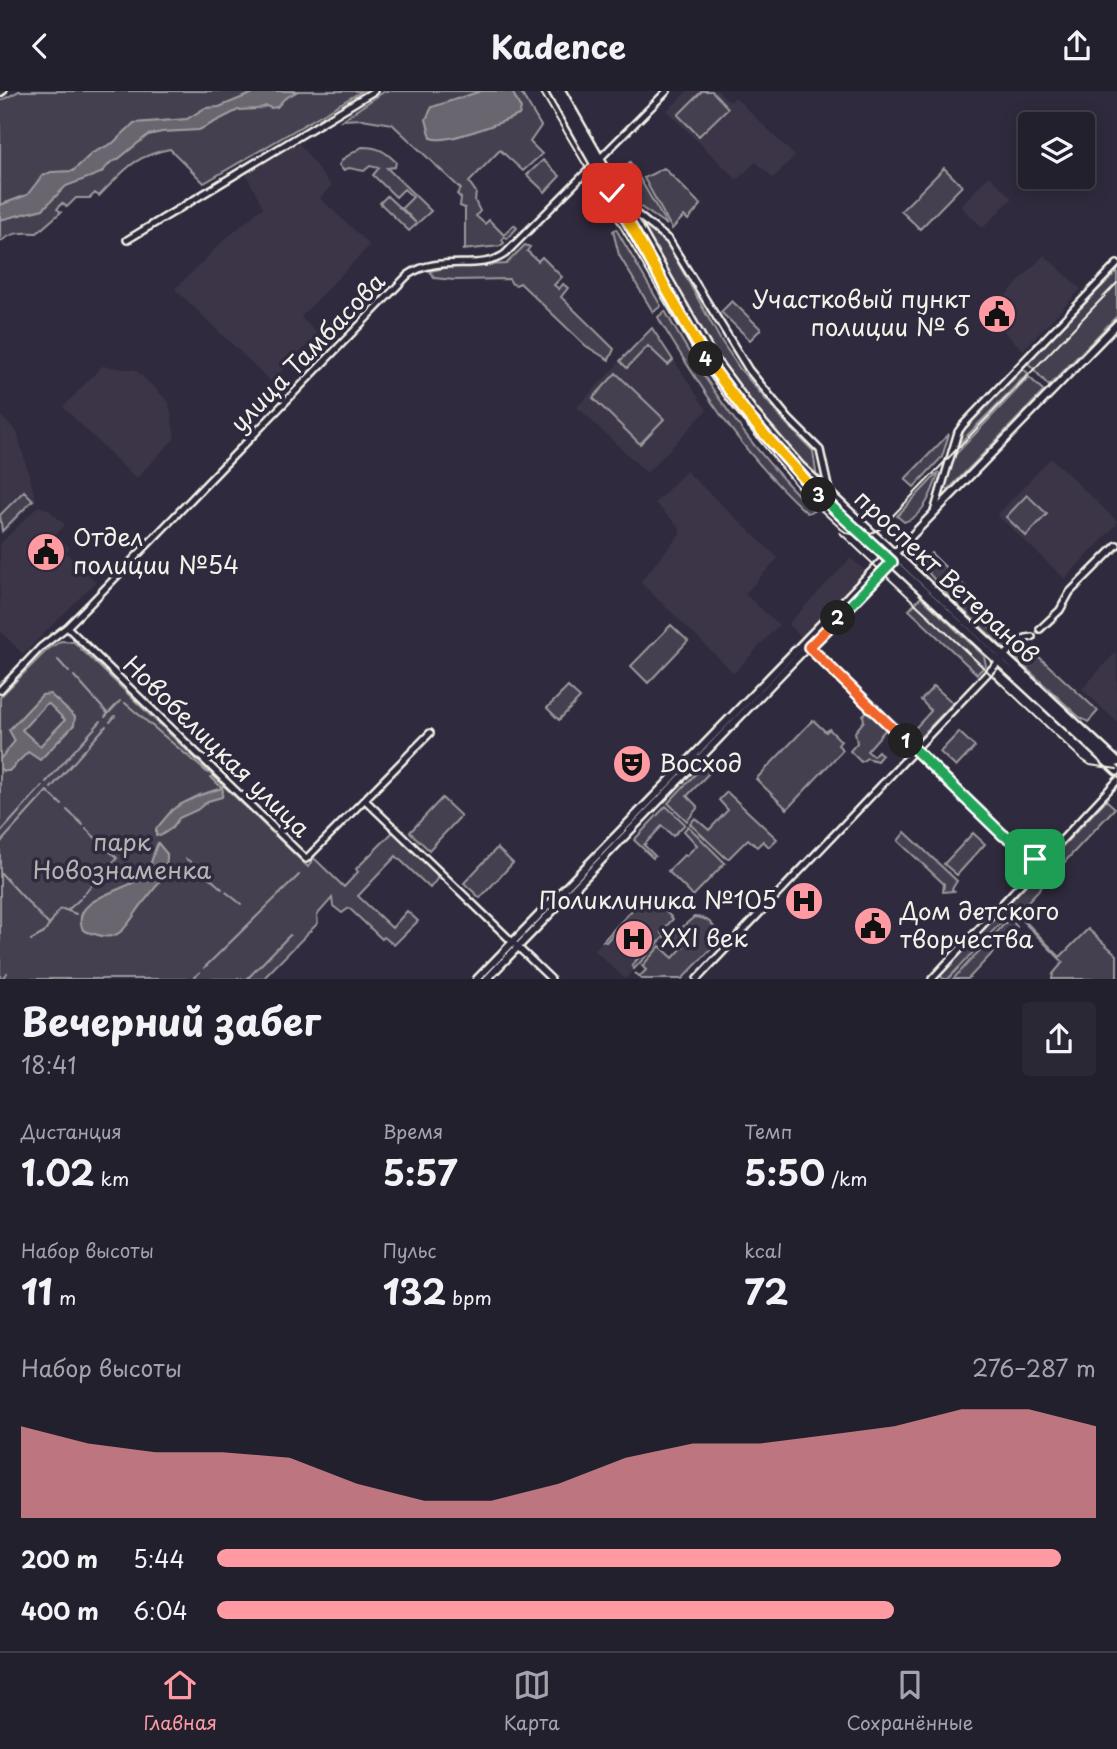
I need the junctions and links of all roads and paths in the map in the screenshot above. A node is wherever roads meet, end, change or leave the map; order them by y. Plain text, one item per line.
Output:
1 (374, 91) edge
2 (553, 91) edge
3 (561, 91) edge
4 (667, 91) edge
5 (598, 162) junction
6 (627, 207) junction
7 (127, 240) dead end
8 (1117, 264) edge
9 (1117, 324) edge
10 (830, 494) junction
11 (934, 512) junction
12 (1117, 545) edge
13 (890, 558) junction
14 (67, 627) junction
15 (1040, 629) dead end
16 (1032, 637) dead end
17 (806, 645) junction
18 (1001, 659) junction
19 (0, 690) edge
20 (430, 733) dead end
21 (915, 749) junction
22 (1117, 762) edge
23 (1117, 771) edge
24 (1117, 781) edge
25 (365, 800) junction
26 (1040, 863) junction
27 (516, 944) junction
28 (477, 979) edge
29 (487, 979) edge
30 (551, 979) edge
31 (697, 979) edge
32 (932, 979) edge

1 - 7 street
2 - 5 main road, проспект Ветеранов
3 - 5 main road, проспект Ветеранов
4 - 5 street, улица Тамбасова
5 - 6 main road, проспект Ветеранов
5 - 13 main road, проспект Ветеранов
5 - 14 street, улица Тамбасова
6 - 10 main road, проспект Ветеранов
6 - 10 street
8 - 11 street
9 - 11 street
10 - 13 main road, проспект Ветеранов
11 - 13 street
12 - 15 street
13 - 17 street
13 - 18 main road, проспект Ветеранов
14 - 19 street, улица Тамбасова
14 - 25 street, Новобелицкая улица
16 - 18 street
17 - 21 street
17 - 27 street
18 - 21 street
18 - 22 main road, проспект Ветеранов
18 - 23 main road, проспект Ветеранов
20 - 25 street
21 - 26 street
21 - 31 street
24 - 26 street
25 - 27 street
26 - 32 street
27 - 28 street
27 - 29 street
27 - 30 street

